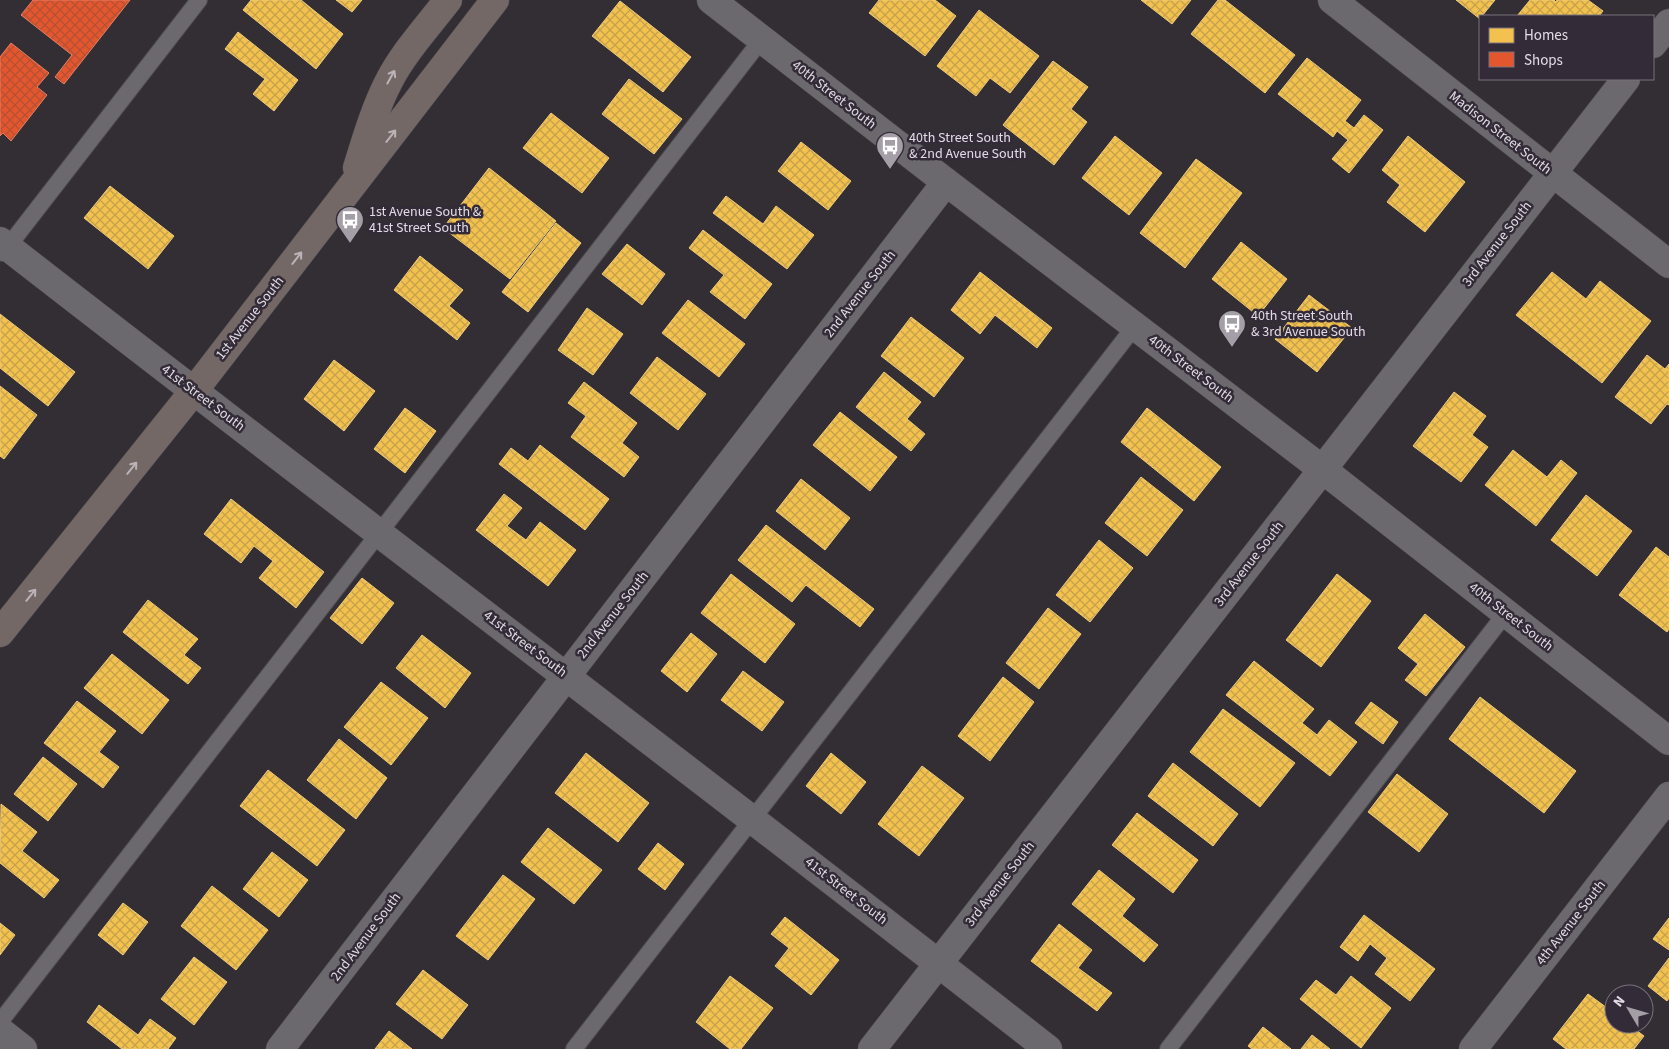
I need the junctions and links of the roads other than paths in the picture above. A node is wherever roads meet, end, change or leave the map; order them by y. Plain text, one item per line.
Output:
1 (199, 0) edge
2 (448, 0) edge
3 (495, 0) edge
4 (711, 0) edge
5 (1332, 0) edge
6 (1669, 23) edge
7 (762, 40) junction
8 (1654, 43) edge
9 (1625, 80) edge
10 (1552, 174) junction
11 (946, 182) junction
12 (350, 189) junction
13 (3, 248) edge
14 (1669, 264) edge
15 (1135, 326) junction
16 (194, 392) junction
17 (1322, 469) junction
18 (380, 533) junction
19 (1506, 613) junction
20 (0, 633) edge
21 (566, 676) junction
22 (1669, 741) edge
23 (1669, 796) edge
24 (752, 819) junction
25 (938, 963) junction
26 (0, 1022) edge
27 (0, 1031) edge
28 (23, 1049) edge
29 (280, 1049) edge
30 (574, 1049) edge
31 (872, 1049) edge
32 (1048, 1049) edge
33 (1168, 1049) edge
34 (1473, 1049) edge

1 - 13 lane
12 -> 2 main road
12 -> 3 main road, 1st Avenue South
4 - 7 street, 40th Street South
5 - 10 street, Madison Street South
6 - 8 street
7 - 11 street, 40th Street South
7 - 18 lane
9 - 10 street, 3rd Avenue South
10 - 14 street, Madison Street South
10 - 17 street, 3rd Avenue South
11 - 15 street, 40th Street South
11 - 21 street, 2nd Avenue South
16 -> 12 main road, 1st Avenue South
13 - 16 street, 41st Street South
15 - 17 street, 40th Street South
15 - 24 lane
16 - 18 street, 41st Street South
20 -> 16 main road, 1st Avenue South
17 - 19 street, 40th Street South
17 - 25 street, 3rd Avenue South
18 - 21 street, 41st Street South
18 - 26 lane
19 - 22 street, 40th Street South
19 - 33 lane
21 - 24 street, 41st Street South
21 - 29 street, 2nd Avenue South
23 - 34 street, 4th Avenue South
24 - 25 street, 41st Street South
24 - 30 lane
25 - 31 street, 3rd Avenue South
25 - 32 street, 41st Street South
27 - 28 street

